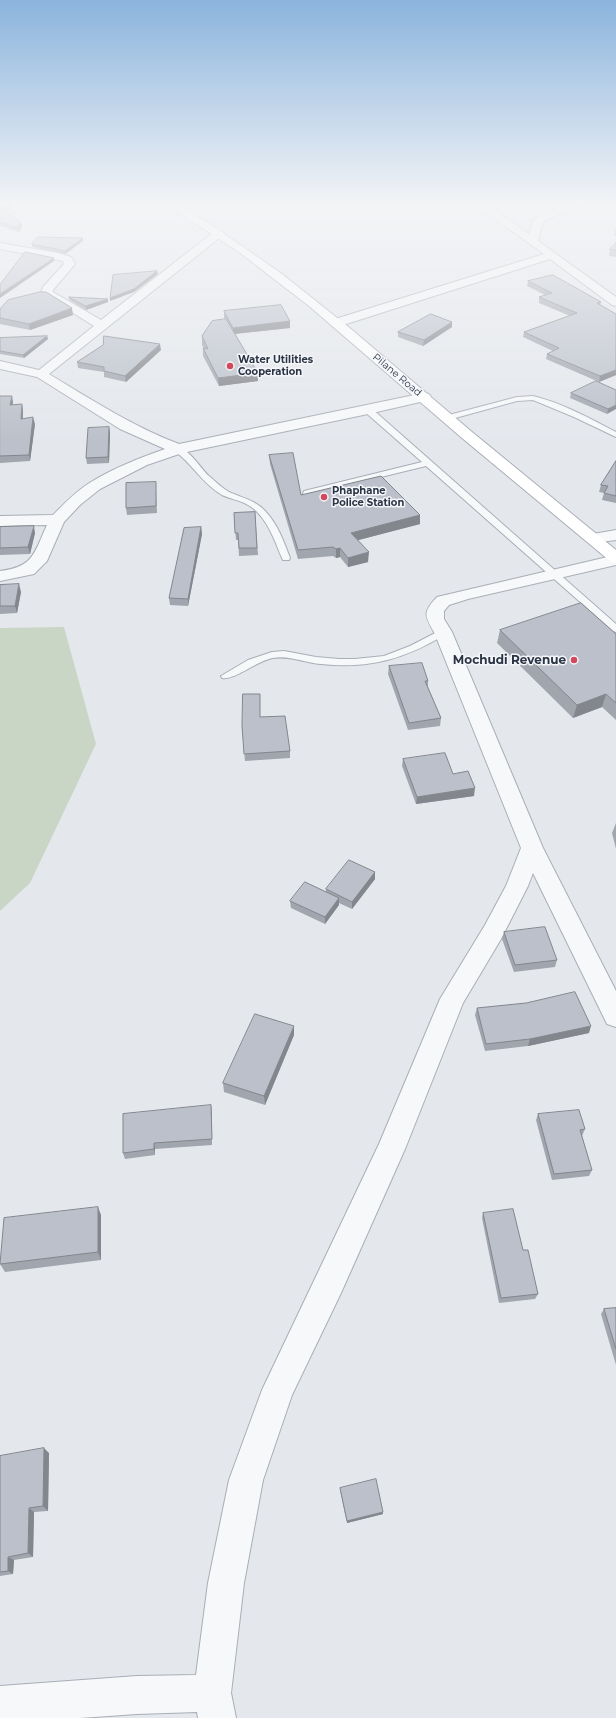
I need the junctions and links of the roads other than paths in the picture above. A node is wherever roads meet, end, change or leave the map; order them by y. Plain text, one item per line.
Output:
1 (52, 283) edge
2 (155, 283) edge
3 (289, 283) edge
4 (463, 283) edge
5 (590, 283) edge
6 (616, 303) edge
7 (336, 323) junction
8 (101, 325) junction
9 (0, 365) edge
10 (41, 374) junction
11 (424, 397) junction
12 (368, 410) junction
13 (448, 418) junction
14 (616, 435) edge
15 (178, 449) junction
16 (428, 463) junction
17 (307, 493) edge
18 (57, 520) junction
19 (0, 521) edge
20 (616, 535) edge
21 (593, 538) junction
22 (286, 558) dead end
23 (616, 559) edge
24 (554, 573) junction
25 (0, 576) edge
26 (616, 629) edge
27 (443, 632) junction
28 (226, 676) dead end
29 (532, 848) junction
30 (616, 1016) edge
31 (0, 1705) edge
32 (215, 1705) edge

1 - 8 street
2 - 8 street
3 - 7 main road, Pilane Road
4 - 7 street
5 - 6 street
7 - 11 main road, Pilane Road
8 - 10 street
9 - 10 street
10 - 15 street
11 - 12 street
11 - 13 main road, Pilane Road
12 - 15 street
12 - 16 lane
13 - 14 lane
13 - 21 main road, Pilane Road
15 - 18 street
15 - 22 lane
16 - 17 lane
16 - 24 lane
18 - 19 street
18 - 25 street
20 - 21 street
21 - 23 main road, Pilane Road
23 - 24 street
24 - 26 lane
24 - 27 street
27 - 28 lane
27 - 29 street
29 - 30 street
29 - 32 street
31 - 32 street

